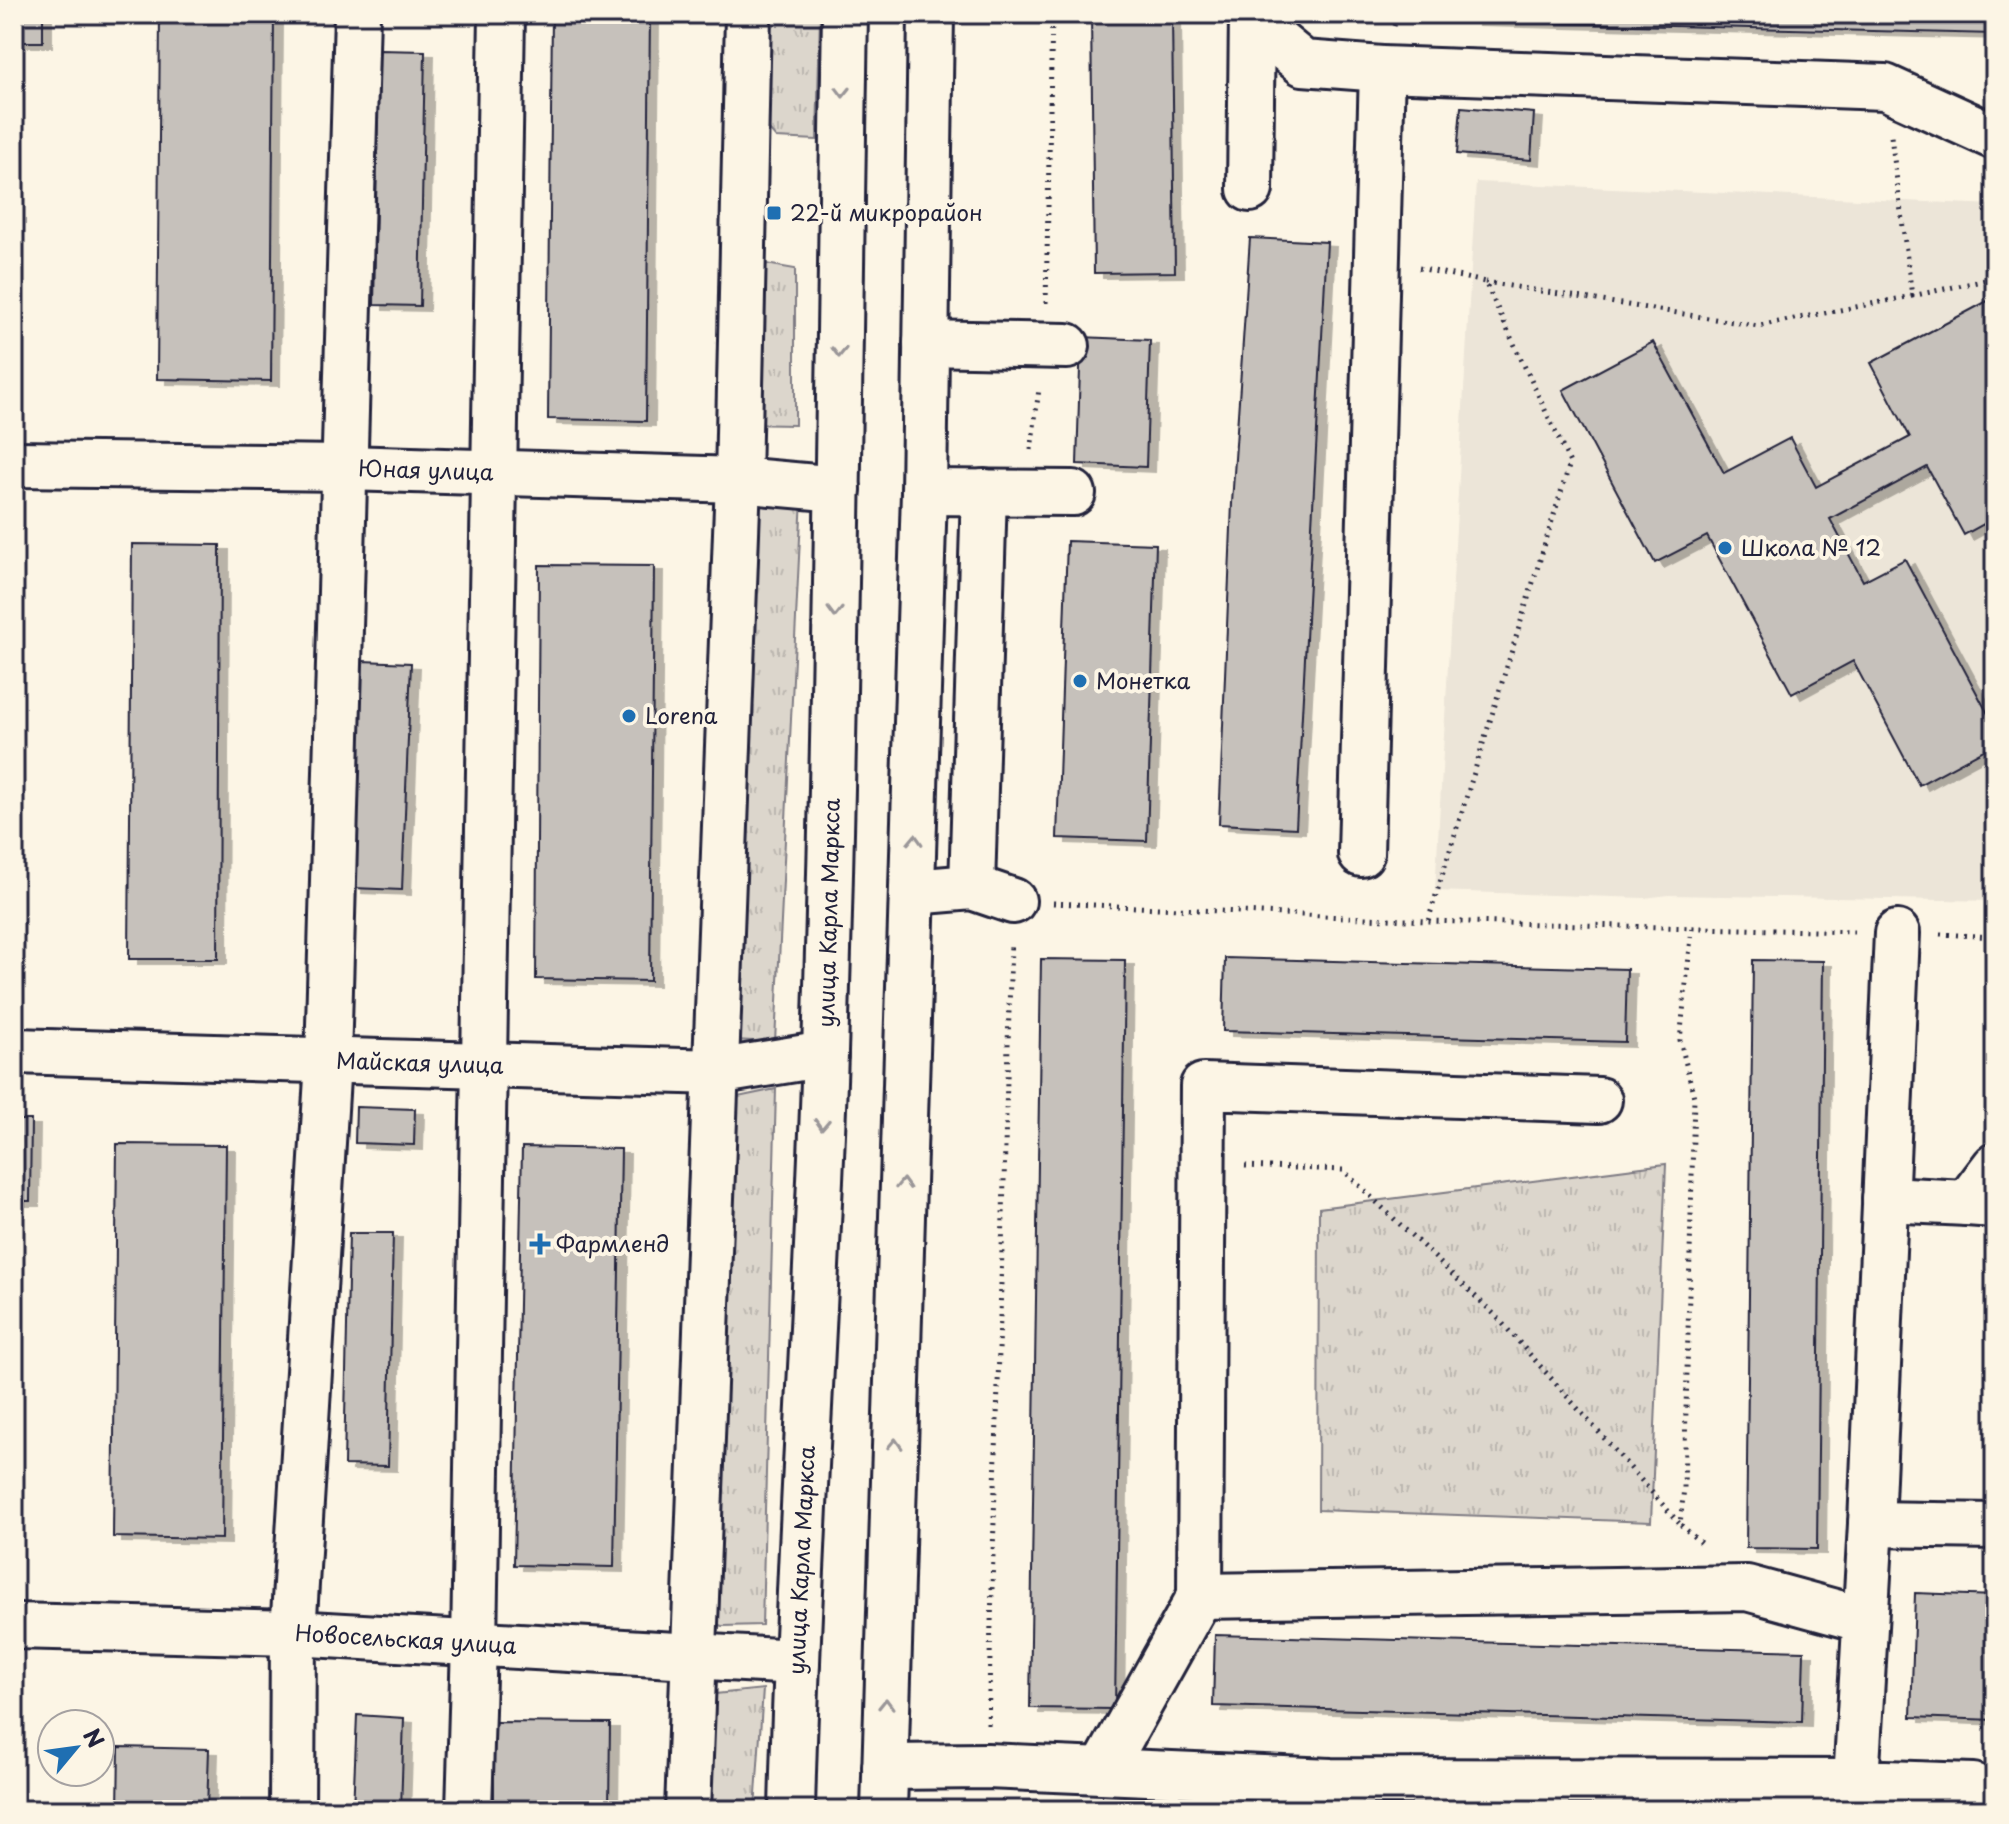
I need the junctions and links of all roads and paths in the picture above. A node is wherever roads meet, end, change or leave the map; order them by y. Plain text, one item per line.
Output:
1 (357, 14) edge
2 (502, 14) edge
3 (748, 14) edge
4 (845, 14) edge
5 (931, 14) edge
6 (1252, 14) edge
7 (1259, 14) edge
8 (1382, 69) junction
9 (1885, 87) junction
10 (1995, 137) edge
11 (1250, 189) dead end
12 (1377, 260) junction
13 (1995, 278) edge
14 (1485, 282) junction
15 (1912, 296) junction
16 (926, 343) junction
17 (1067, 346) dead end
18 (14, 464) edge
19 (346, 468) junction
20 (494, 474) junction
21 (738, 480) junction
22 (838, 489) junction
23 (924, 492) junction
24 (984, 492) junction
25 (1073, 493) dead end
26 (1361, 854) dead end
27 (972, 887) junction
28 (913, 892) junction
29 (1013, 901) joint
30 (1428, 921) junction
31 (1692, 928) junction
32 (1897, 933) junction
33 (1995, 937) edge
34 (14, 1051) edge
35 (825, 1054) junction
36 (328, 1061) junction
37 (483, 1064) junction
38 (716, 1072) junction
39 (1599, 1100) dead end
40 (1203, 1164) junction
41 (1995, 1166) edge
42 (1885, 1199) junction
43 (1981, 1204) edge
44 (1680, 1524) junction
45 (1871, 1524) junction
46 (1995, 1526) edge
47 (1747, 1588) junction
48 (1200, 1596) junction
49 (1864, 1620) junction
50 (14, 1626) edge
51 (293, 1633) junction
52 (474, 1644) junction
53 (693, 1655) junction
54 (797, 1662) junction
55 (885, 1767) junction
56 (1103, 1770) junction
57 (1856, 1782) junction
58 (1331, 1795) edge
59 (1635, 1797) edge
60 (292, 1810) edge
61 (469, 1810) edge
62 (688, 1810) edge
63 (792, 1810) edge
64 (884, 1810) edge
65 (1972, 1810) edge

1 - 19 main road
2 - 20 main road
3 - 21 main road
4 -> 22 main road, улица Карла Маркса
5 - 16 main road
6 - 11 main road
7 - 8 main road
8 - 9 main road
8 - 12 main road
9 - 10 main road
9 - 15 path
12 - 14 path
12 - 26 main road
13 - 15 path
14 - 15 path
14 - 30 path
16 - 17 main road
16 - 23 main road
18 - 19 main road, Юная улица
19 - 20 main road, Юная улица
19 - 36 main road
20 - 21 main road, Юная улица
20 - 37 main road
21 - 22 main road, Юная улица
21 - 38 main road
22 -> 35 main road, улица Карла Маркса
23 - 24 main road
28 -> 23 main road
24 - 25 main road
24 - 27 main road
27 - 28 main road
27 - 29 main road
55 -> 28 main road
29 - 30 path
30 - 31 path
31 - 32 path
31 - 44 path
32 - 33 path
32 - 42 main road
34 - 36 main road, Майская улица
35 - 38 main road, Майская улица
35 -> 54 main road, улица Карла Маркса
36 - 37 main road, Майская улица
36 - 51 main road
37 - 38 main road, Майская улица
37 - 52 main road
38 - 53 main road
39 - 40 main road
40 - 44 path
40 - 48 main road
41 - 43 main road
42 - 43 main road
42 - 45 main road
44 - 47 path
45 - 46 main road
45 - 49 main road
47 - 48 main road
47 - 49 main road
48 - 56 main road
49 - 57 main road
50 - 51 main road, Новосельская улица
51 - 52 main road, Новосельская улица
51 - 60 main road
52 - 53 main road, Новосельская улица
52 - 61 main road
53 - 54 main road, Новосельская улица
53 - 62 main road
54 - 63 main road, улица Карла Маркса
55 - 56 main road
55 - 64 main road
56 - 58 main road
57 - 59 main road
57 - 65 main road
58 - 59 main road

